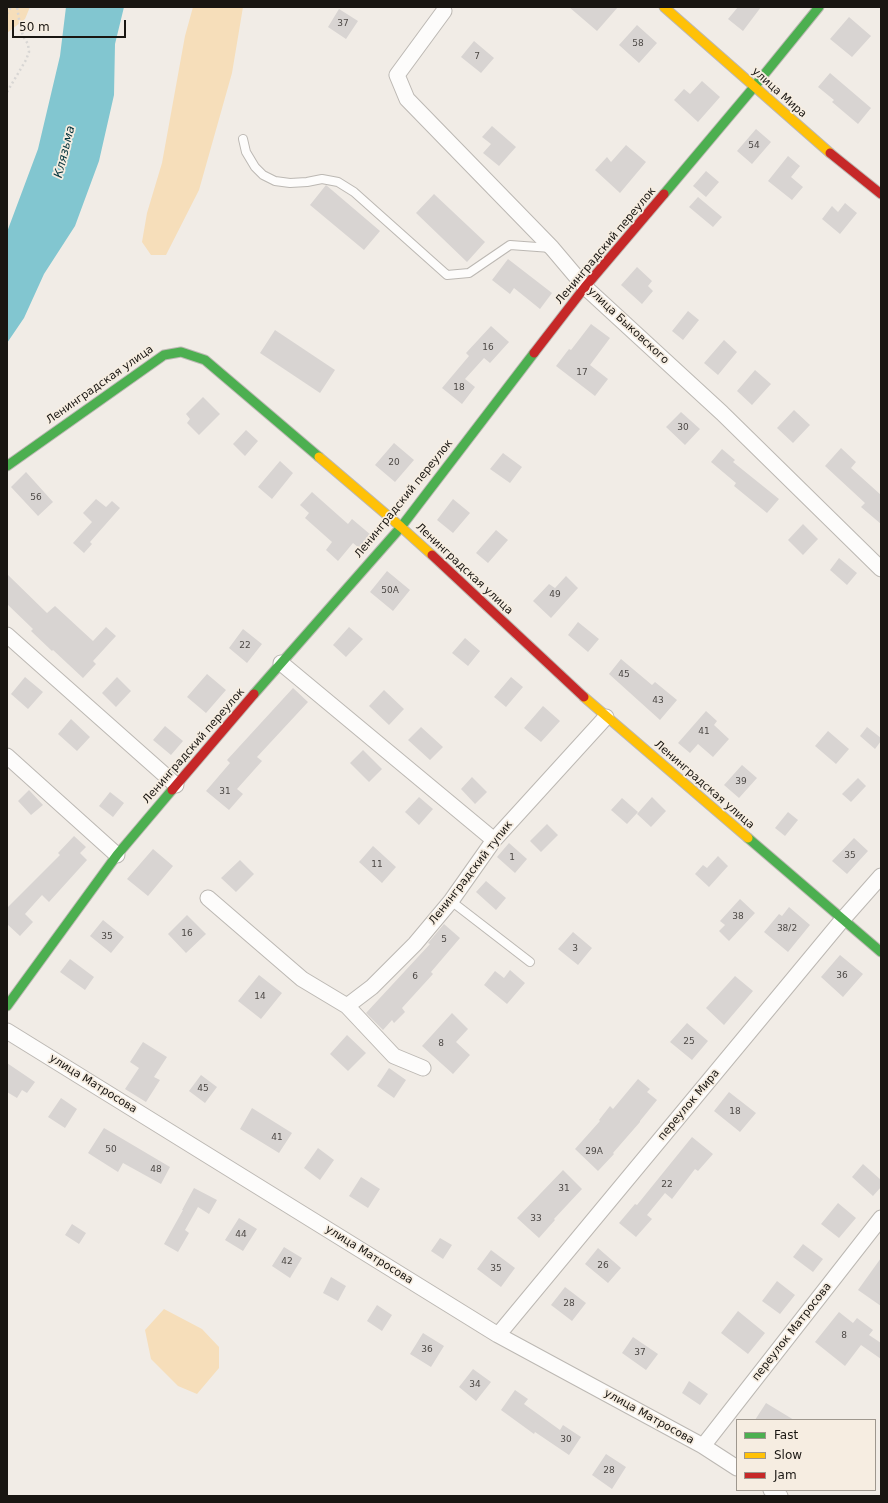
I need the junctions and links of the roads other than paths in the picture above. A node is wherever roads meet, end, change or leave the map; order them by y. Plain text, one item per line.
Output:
1 (664, 7) edge
2 (819, 7) edge
3 (444, 11) dead end
4 (754, 87) junction
5 (243, 139) dead end
6 (881, 194) edge
7 (552, 248) junction
8 (585, 287) junction
9 (7, 466) edge
10 (401, 527) junction
11 (881, 569) edge
12 (7, 635) edge
13 (281, 663) junction
14 (606, 717) junction
15 (7, 756) edge
16 (176, 785) junction
17 (494, 840) junction
18 (117, 855) junction
19 (881, 876) edge
20 (208, 898) dead end
21 (451, 901) junction
22 (843, 919) junction
23 (881, 952) edge
24 (530, 962) dead end
25 (7, 1006) edge
26 (347, 1006) junction
27 (7, 1030) edge
28 (423, 1068) dead end
29 (881, 1218) edge
30 (498, 1335) junction
31 (703, 1446) junction
32 (736, 1467) edge

1 - 4 street, улица Мира
2 - 4 street, Ленинградский переулок
3 - 7 street, улица Быковского
4 - 6 street, улица Мира
4 - 8 street, Ленинградский переулок
5 - 7 lane
7 - 8 street, улица Быковского
8 - 10 street, Ленинградский переулок
8 - 11 street, улица Быковского
9 - 10 street, Ленинградская улица
10 - 13 street, Ленинградский переулок
10 - 14 street, Ленинградская улица
12 - 16 street
13 - 16 street, Ленинградский переулок
13 - 17 street
14 - 17 street, Ленинградский тупик
14 - 22 street, Ленинградская улица
15 - 18 street
16 - 18 street, Ленинградский переулок
17 - 21 street, Ленинградский тупик
18 - 25 street, Ленинградский переулок
19 - 22 street, переулок Мира
20 - 26 street
21 - 24 lane
21 - 26 street, Ленинградский тупик
22 - 23 street, Ленинградская улица
22 - 30 street, переулок Мира
26 - 28 street
27 - 30 street, улица Матросова
29 - 31 street, переулок Матросова
30 - 31 street, улица Матросова
31 - 32 street, улица Матросова

